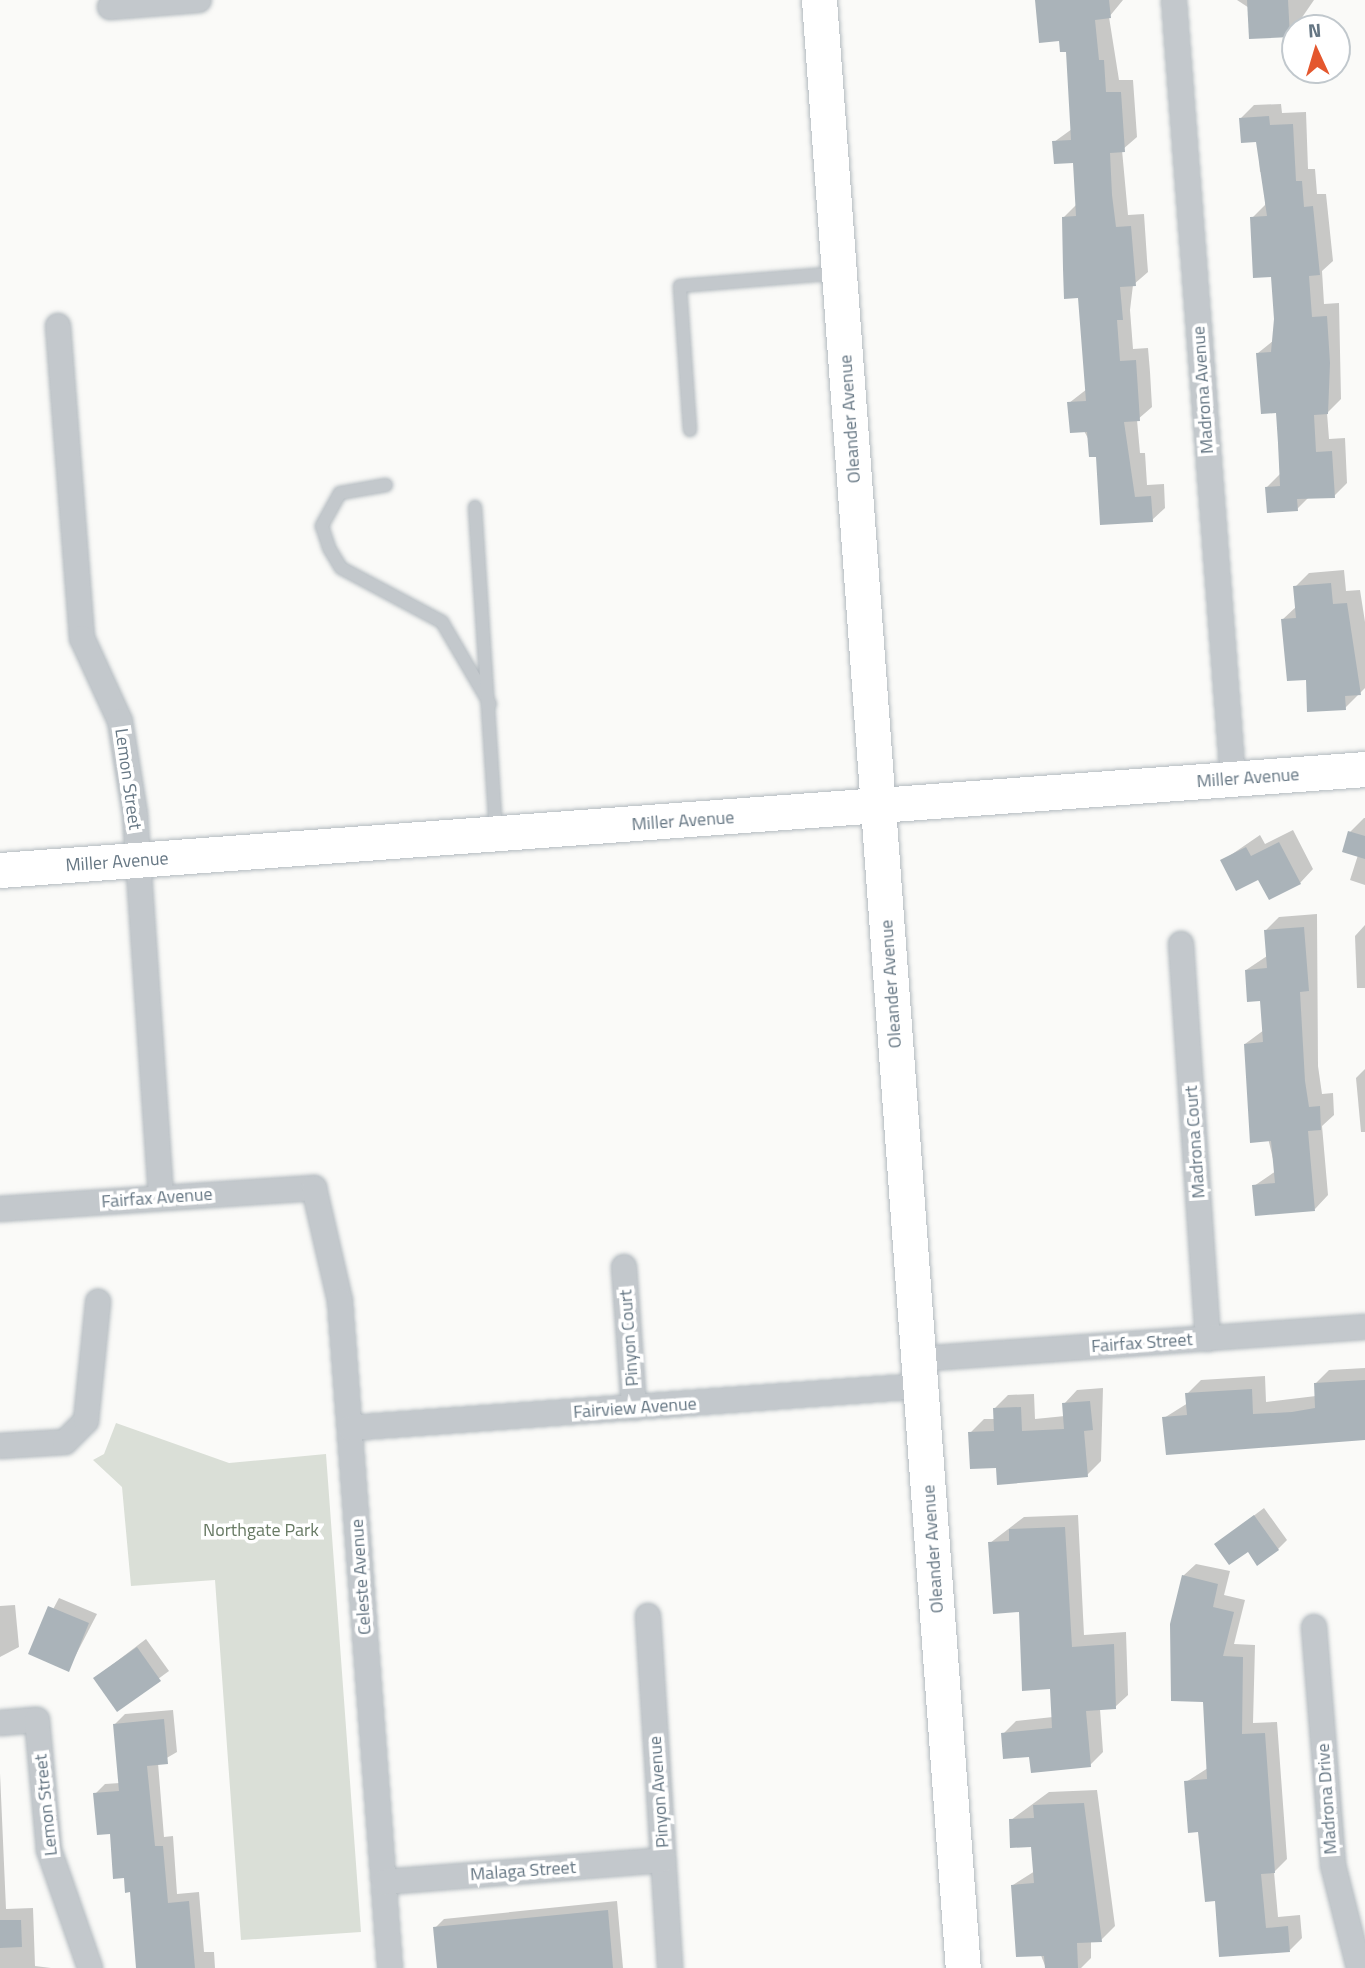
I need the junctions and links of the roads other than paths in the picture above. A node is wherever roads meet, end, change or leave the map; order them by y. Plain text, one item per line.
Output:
1 (199, 0) edge
2 (819, 0) edge
3 (1174, 0) edge
4 (110, 7) dead end
5 (839, 273) junction
6 (58, 326) dead end
7 (690, 430) dead end
8 (386, 485) dead end
9 (475, 507) dead end
10 (491, 704) junction
11 (1365, 769) edge
12 (1233, 779) junction
13 (878, 807) junction
14 (496, 835) junction
15 (138, 861) junction
16 (0, 870) edge
17 (1181, 944) dead end
18 (314, 1188) joint
19 (161, 1197) junction
20 (0, 1209) edge
21 (624, 1267) dead end
22 (99, 1302) dead end
23 (1365, 1328) edge
24 (1208, 1339) junction
25 (920, 1372) junction
26 (634, 1408) junction
27 (350, 1428) junction
28 (0, 1446) edge
29 (648, 1616) dead end
30 (1314, 1627) dead end
31 (0, 1723) edge
32 (663, 1860) junction
33 (384, 1882) junction
34 (90, 1968) edge
35 (390, 1968) edge
36 (670, 1968) edge
37 (963, 1968) edge
38 (1359, 1968) edge

1 - 4 street
2 - 5 street, Oleander Avenue
3 - 12 street, Madrona Avenue
5 - 7 lane
5 - 13 street, Oleander Avenue
6 - 15 street, Lemon Street
8 - 10 lane
9 - 10 lane
10 - 14 lane
11 - 12 street, Miller Avenue
12 - 13 street, Miller Avenue
13 - 14 street, Miller Avenue
13 - 25 street, Oleander Avenue
14 - 15 street, Miller Avenue
15 - 16 street, Miller Avenue
15 - 19 street, Lemon Street
17 - 24 street, Madrona Court
18 - 19 street, Fairfax Avenue
18 - 27 street, Celeste Avenue
19 - 20 street, Fairfax Avenue
21 - 26 street, Pinyon Court
22 - 28 street
23 - 24 street, Fairfax Street
24 - 25 street, Fairfax Street
25 - 26 street, Fairview Avenue
25 - 37 street, Oleander Avenue
26 - 27 street, Fairview Avenue
27 - 33 street, Celeste Avenue
29 - 32 street, Pinyon Avenue
30 - 38 street, Madrona Drive
31 - 34 street, Lemon Street
32 - 33 street, Malaga Street
32 - 36 street, Pinyon Avenue
33 - 35 street, Celeste Avenue

